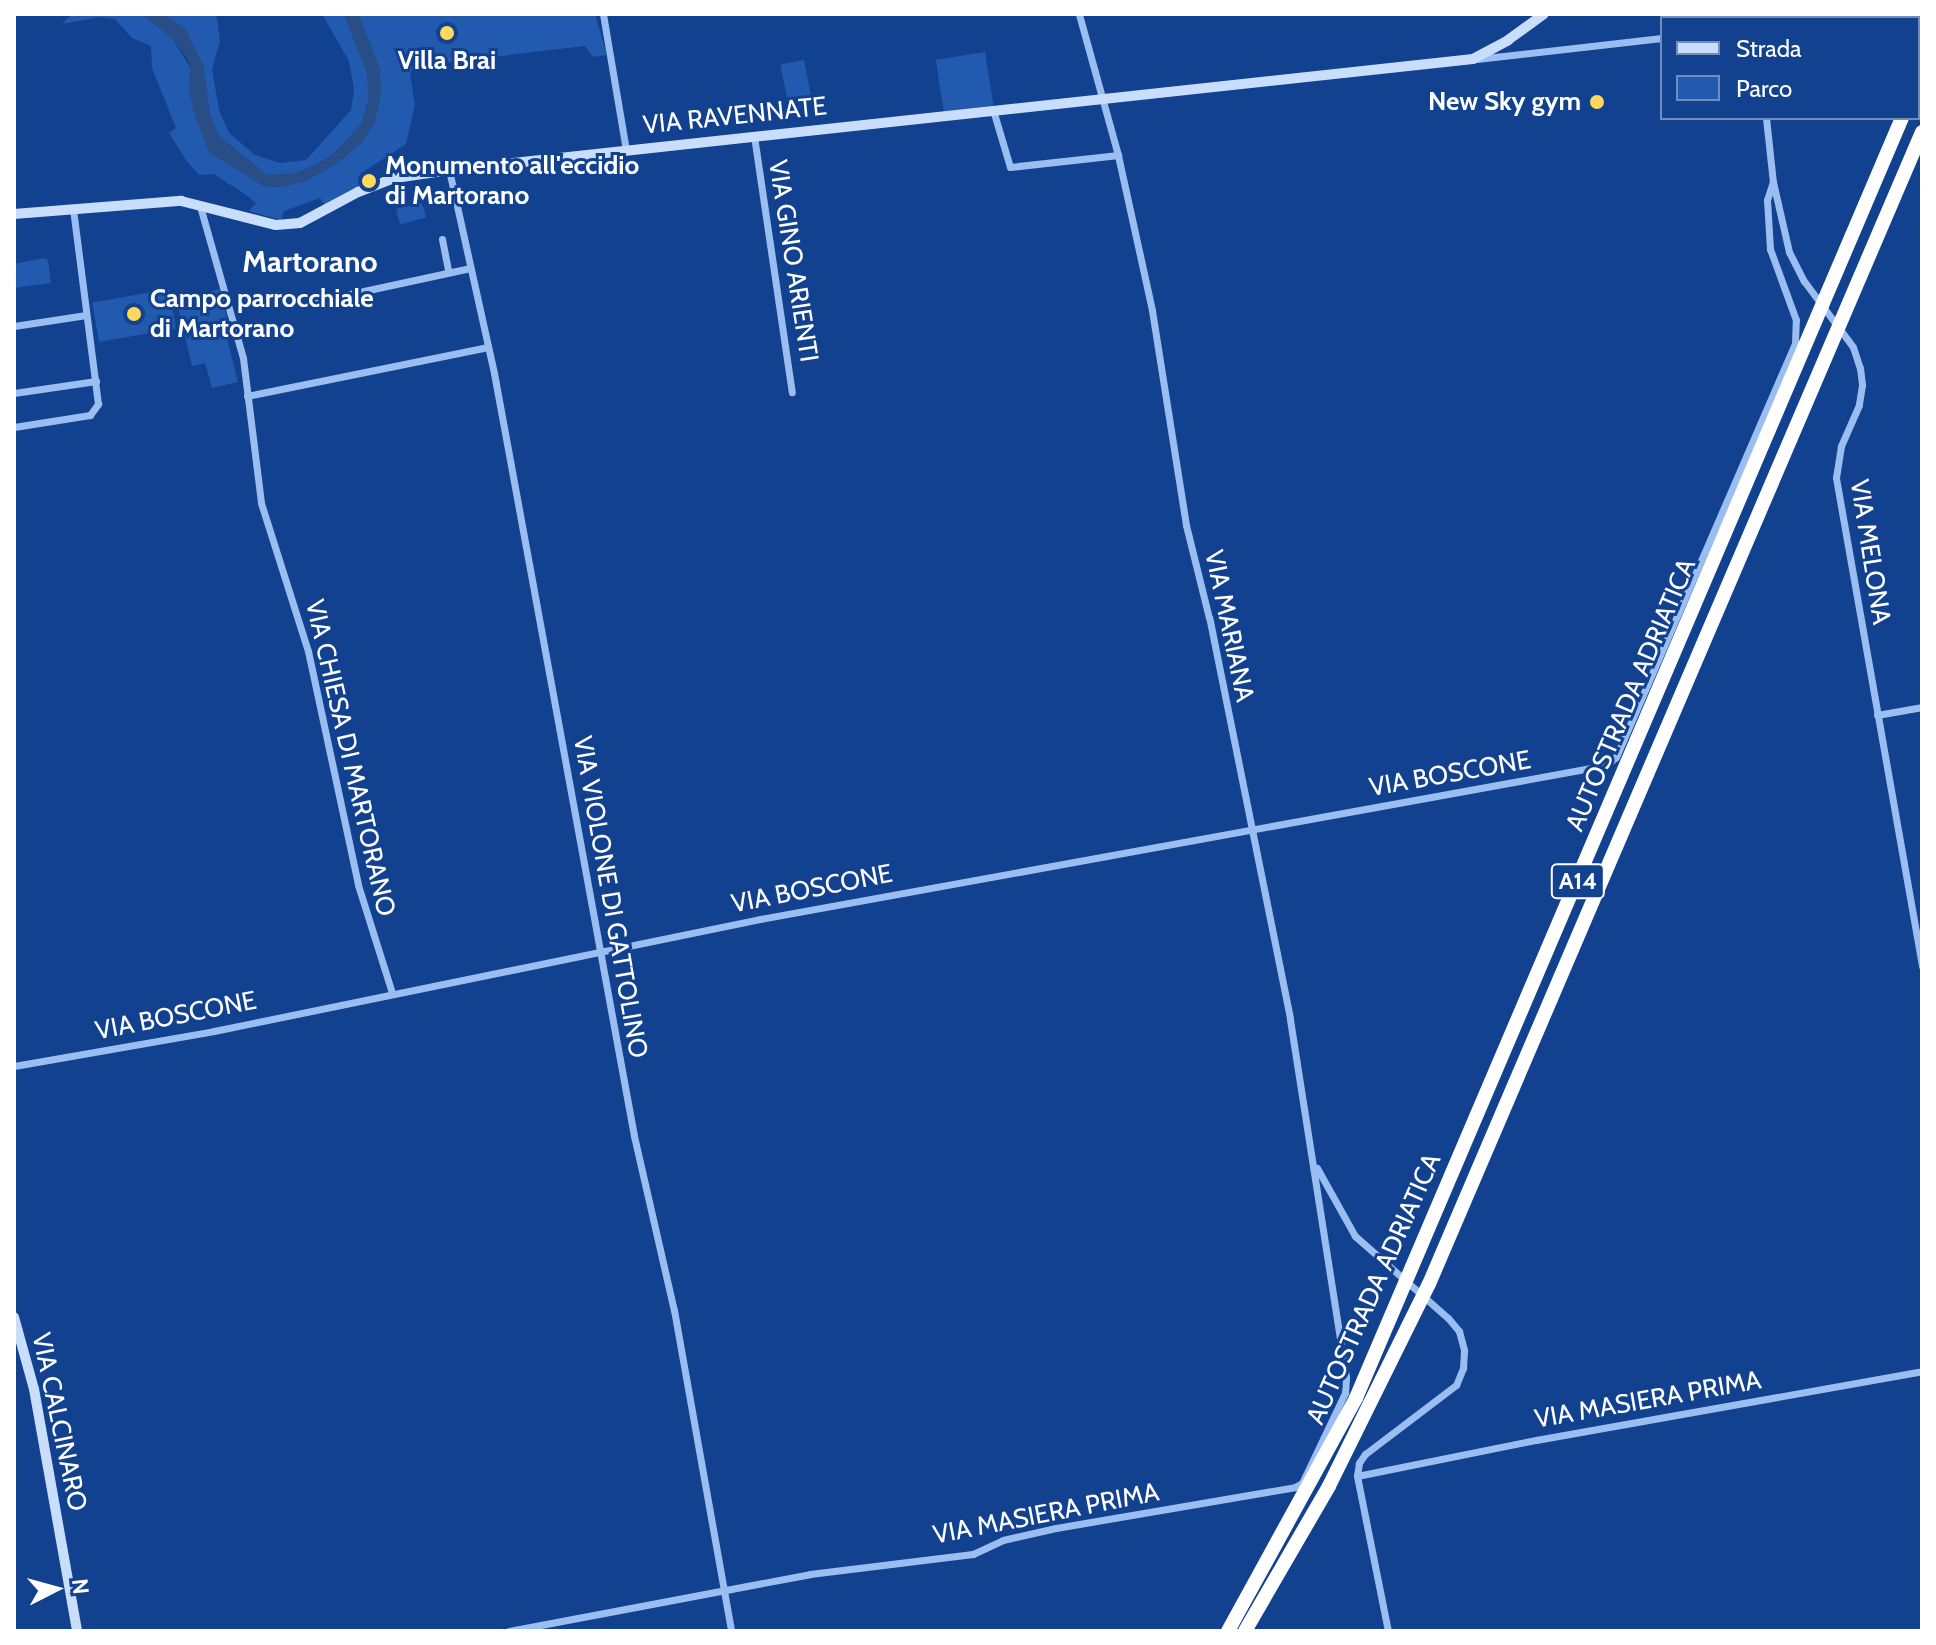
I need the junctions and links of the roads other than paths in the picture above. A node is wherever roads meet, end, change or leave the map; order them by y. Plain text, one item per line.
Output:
1 (603, 14) edge
2 (1079, 14) edge
3 (1544, 14) edge
4 (1883, 14) edge
5 (1854, 16) edge
6 (1660, 38) edge
7 (1508, 40) junction
8 (1527, 54) junction
9 (1473, 59) junction
10 (1103, 98) junction
11 (993, 110) junction
12 (1766, 120) edge
13 (1901, 120) edge
14 (1922, 132) edge
15 (754, 136) junction
16 (626, 150) junction
17 (1118, 155) junction
18 (449, 170) junction
19 (1773, 182) junction
20 (200, 204) junction
21 (73, 209) junction
22 (14, 214) edge
23 (442, 239) dead end
24 (470, 268) junction
25 (448, 271) junction
26 (313, 302) dead end
27 (86, 315) junction
28 (14, 326) edge
29 (488, 347) junction
30 (96, 381) junction
31 (792, 392) dead end
32 (14, 393) edge
33 (247, 396) junction
34 (14, 427) edge
35 (1922, 707) edge
36 (1877, 715) junction
37 (1250, 832) junction
38 (601, 954) junction
39 (1922, 966) edge
40 (392, 993) junction
41 (14, 1066) edge
42 (1313, 1163) junction
43 (14, 1317) edge
44 (1922, 1371) edge
45 (1345, 1393) joint
46 (1365, 1454) junction
47 (1381, 1472) junction
48 (1357, 1476) junction
49 (724, 1589) junction
50 (77, 1631) edge
51 (509, 1631) edge
52 (731, 1631) edge
53 (1228, 1631) edge
54 (1245, 1631) edge
55 (1388, 1631) edge

1 - 16 street
2 - 10 street, VIA MARIANA
3 - 7 main road, VIA RAVENNATE
4 - 5 street
6 - 8 street, VIA RAVENNATE
7 - 8 street
7 - 9 main road, VIA RAVENNATE
8 - 9 street, VIA RAVENNATE
9 - 10 main road, VIA RAVENNATE
10 - 11 main road, VIA RAVENNATE
10 - 17 street, VIA MARIANA
11 - 15 main road, VIA RAVENNATE
11 - 17 street
12 - 19 street, VIA MELONA
13 - 53 highway, AUTOSTRADA ADRIATICA / A14
14 - 54 highway, AUTOSTRADA ADRIATICA / A14
15 - 16 main road, VIA RAVENNATE
15 - 31 street, VIA GINO ARIENTI
16 - 18 main road, VIA RAVENNATE
17 - 37 street, VIA MARIANA
18 - 20 main road, VIA RAVENNATE
18 - 24 street, VIA VIOLONE DI GATTOLINO
19 - 36 street, VIA MELONA
19 - 37 street, VIA BOSCONE
20 - 21 main road, VIA RAVENNATE
20 - 33 street, VIA CHIESA DI MARTORANO
21 - 22 main road, VIA RAVENNATE
21 - 27 street
23 - 25 street
24 - 25 street
24 - 29 street, VIA VIOLONE DI GATTOLINO
25 - 26 street
27 - 28 street
27 - 30 street
29 - 33 street
29 - 38 street, VIA VIOLONE DI GATTOLINO
30 - 32 street
30 - 34 street
33 - 40 street, VIA CHIESA DI MARTORANO
35 - 36 street
36 - 39 street, VIA MELONA
37 - 38 street, VIA BOSCONE
37 - 42 street, VIA MARIANA
38 - 40 street, VIA BOSCONE
38 - 49 street, VIA VIOLONE DI GATTOLINO
40 - 41 street, VIA BOSCONE
42 - 45 street, VIA MARIANA
42 - 46 street, VIA MARIANA
43 - 50 main road, VIA CALCINARO
44 - 47 street, VIA MASIERA PRIMA
45 - 49 street, VIA MASIERA PRIMA
46 - 47 street
46 - 48 street
47 - 48 street, VIA MASIERA PRIMA
48 - 55 street
49 - 51 street, VIA MASIERA PRIMA
49 - 52 street, VIA VIOLONE DI GATTOLINO

